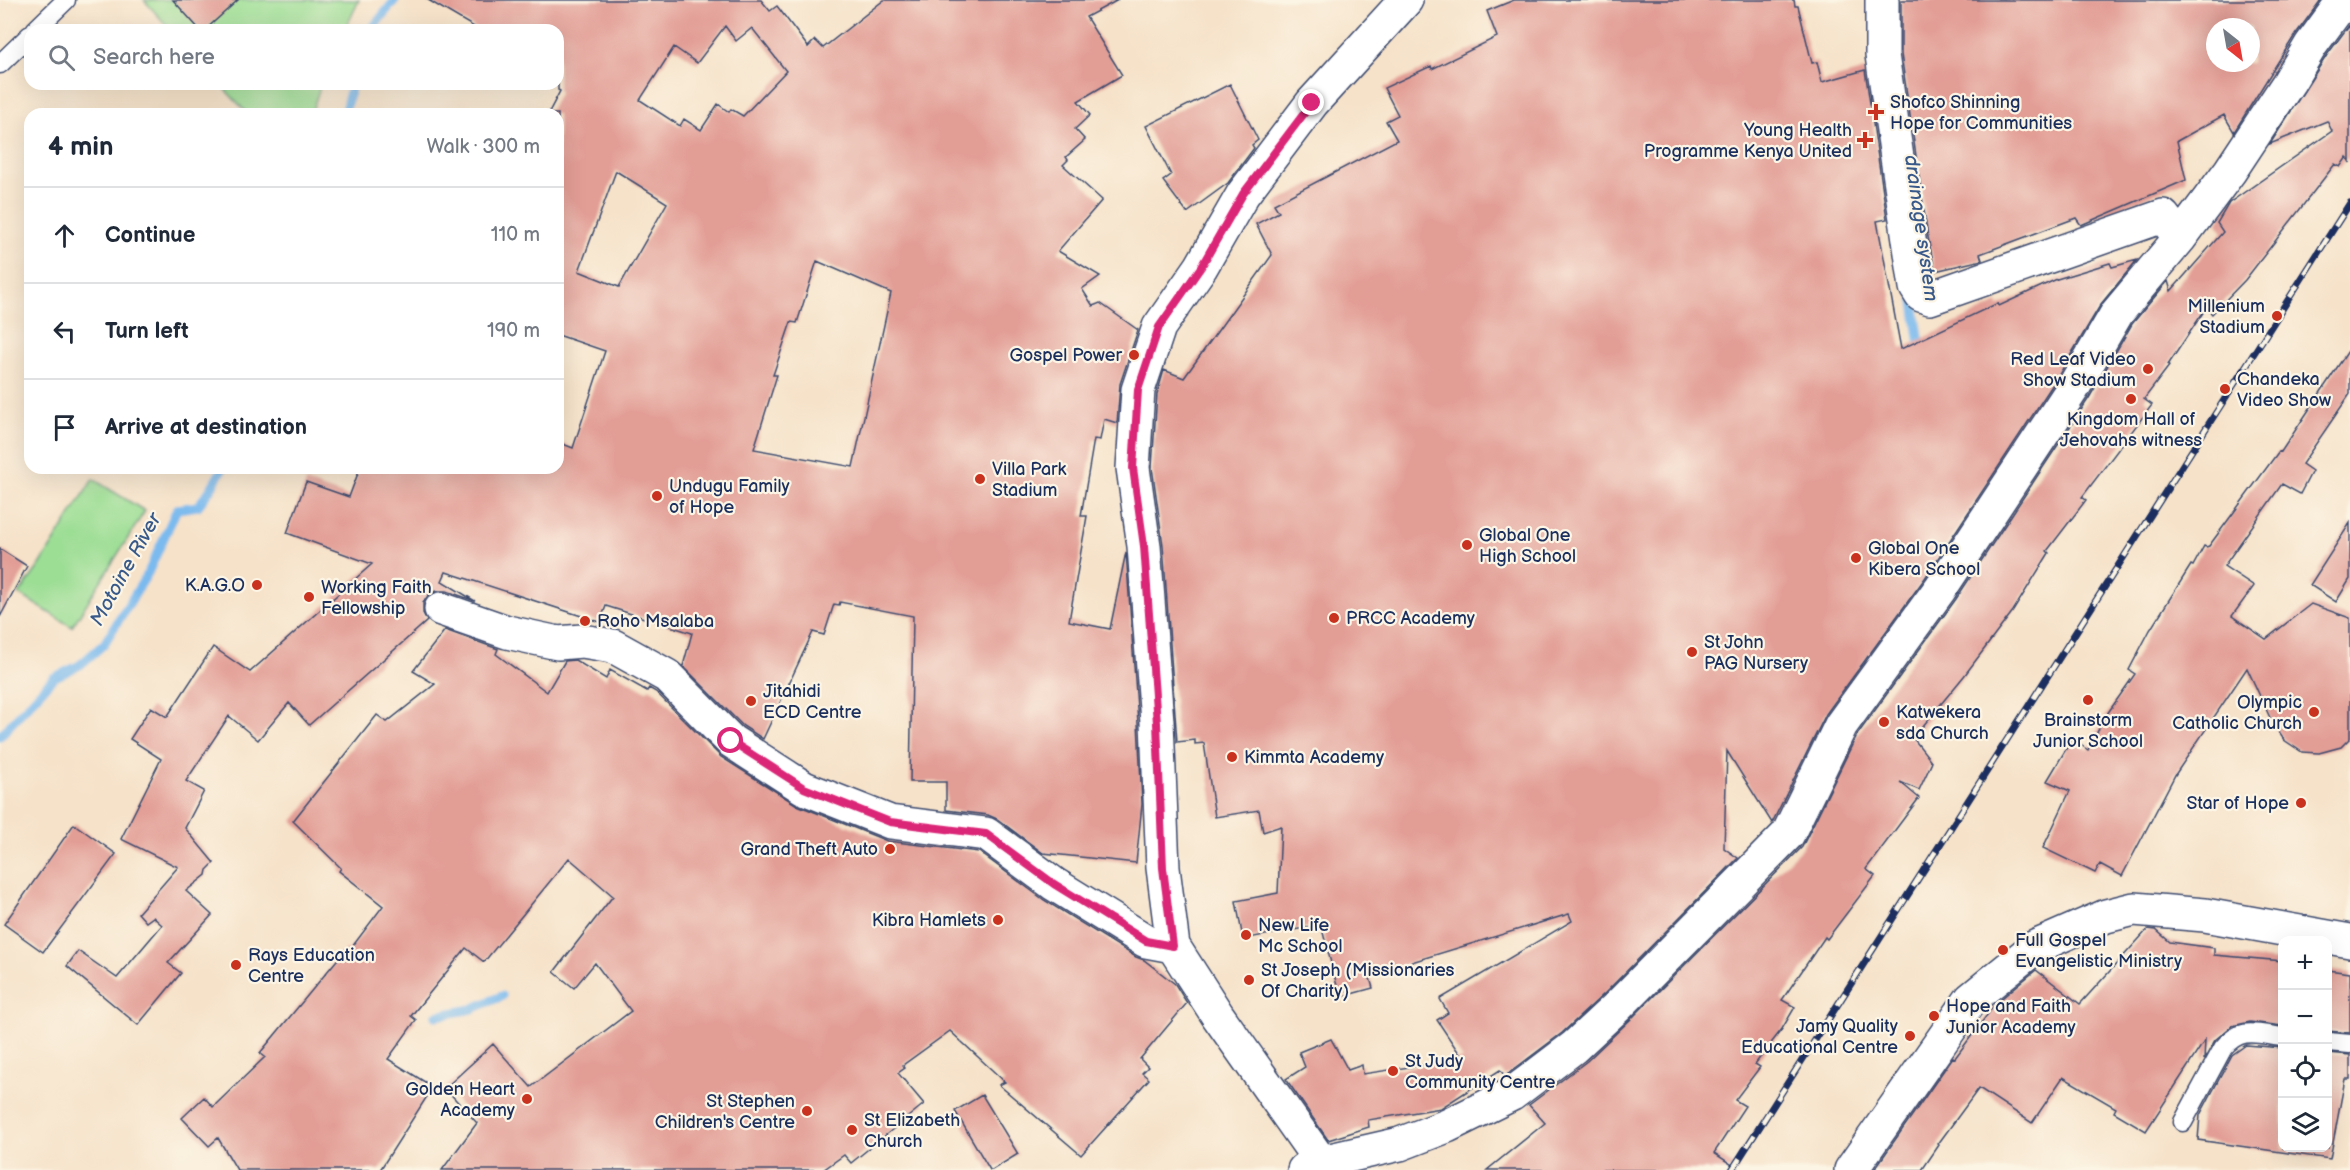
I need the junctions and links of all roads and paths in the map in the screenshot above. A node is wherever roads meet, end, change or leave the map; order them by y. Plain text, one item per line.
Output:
1 (66, 0) edge
2 (1406, 0) edge
3 (1882, 0) edge
4 (2343, 0) edge
5 (41, 24) edge
6 (24, 41) edge
7 (0, 64) edge
8 (2180, 238) junction
9 (441, 609) dead end
10 (2350, 941) edge
11 (1173, 946) junction
12 (2278, 1036) edge
13 (2332, 1042) edge
14 (2350, 1044) edge
15 (2183, 1122) dead end
16 (1397, 1158) edge
17 (1312, 1166) edge
18 (1851, 1170) edge

1 - 5 lane
2 - 11 street
3 - 8 street
4 - 8 street
6 - 7 lane
8 - 16 street
9 - 11 street
10 - 18 street
11 - 17 street
12 - 15 lane
13 - 14 lane
16 - 17 street

